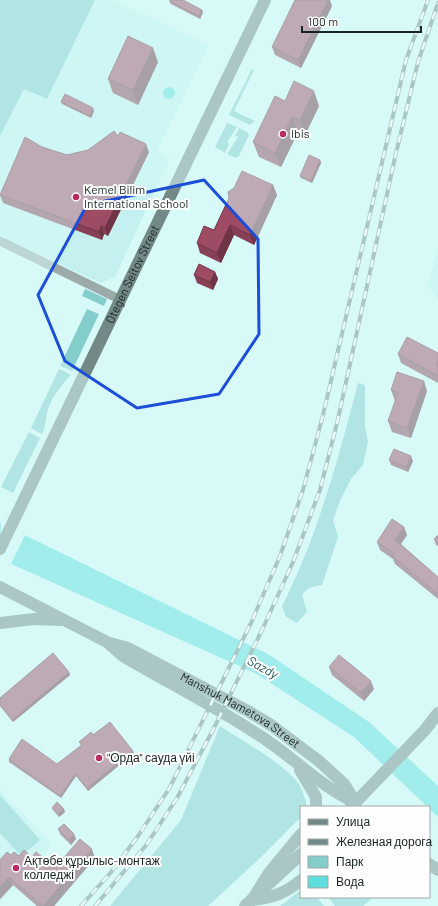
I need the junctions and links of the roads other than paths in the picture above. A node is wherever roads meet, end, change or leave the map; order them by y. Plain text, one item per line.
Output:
1 (265, 0) edge
2 (0, 241) edge
3 (121, 300) junction
4 (0, 549) edge
5 (0, 587) edge
6 (65, 620) junction
7 (0, 623) edge
8 (107, 642) junction
9 (438, 713) edge
10 (438, 721) edge
11 (426, 730) junction
12 (296, 762) junction
13 (316, 806) edge
14 (356, 806) edge
15 (300, 835) edge
16 (300, 855) edge
17 (300, 881) edge
18 (249, 903) edge

1 - 3 main road, Otegen Seitov Street
2 - 3 street
3 - 4 main road, Otegen Seitov Street
5 - 6 main road, Manshuk Mametova Street
6 - 7 main road
6 - 8 main road, Manshuk Mametova Street
8 - 12 main road, Manshuk Mametova Street
8 - 14 main road, Manshuk Mametova Street
9 - 11 main road
10 - 11 main road
11 - 14 main road
12 - 13 main road
12 - 14 main road, Manshuk Mametova Street
15 - 18 main road
16 - 18 main road
17 - 18 main road

